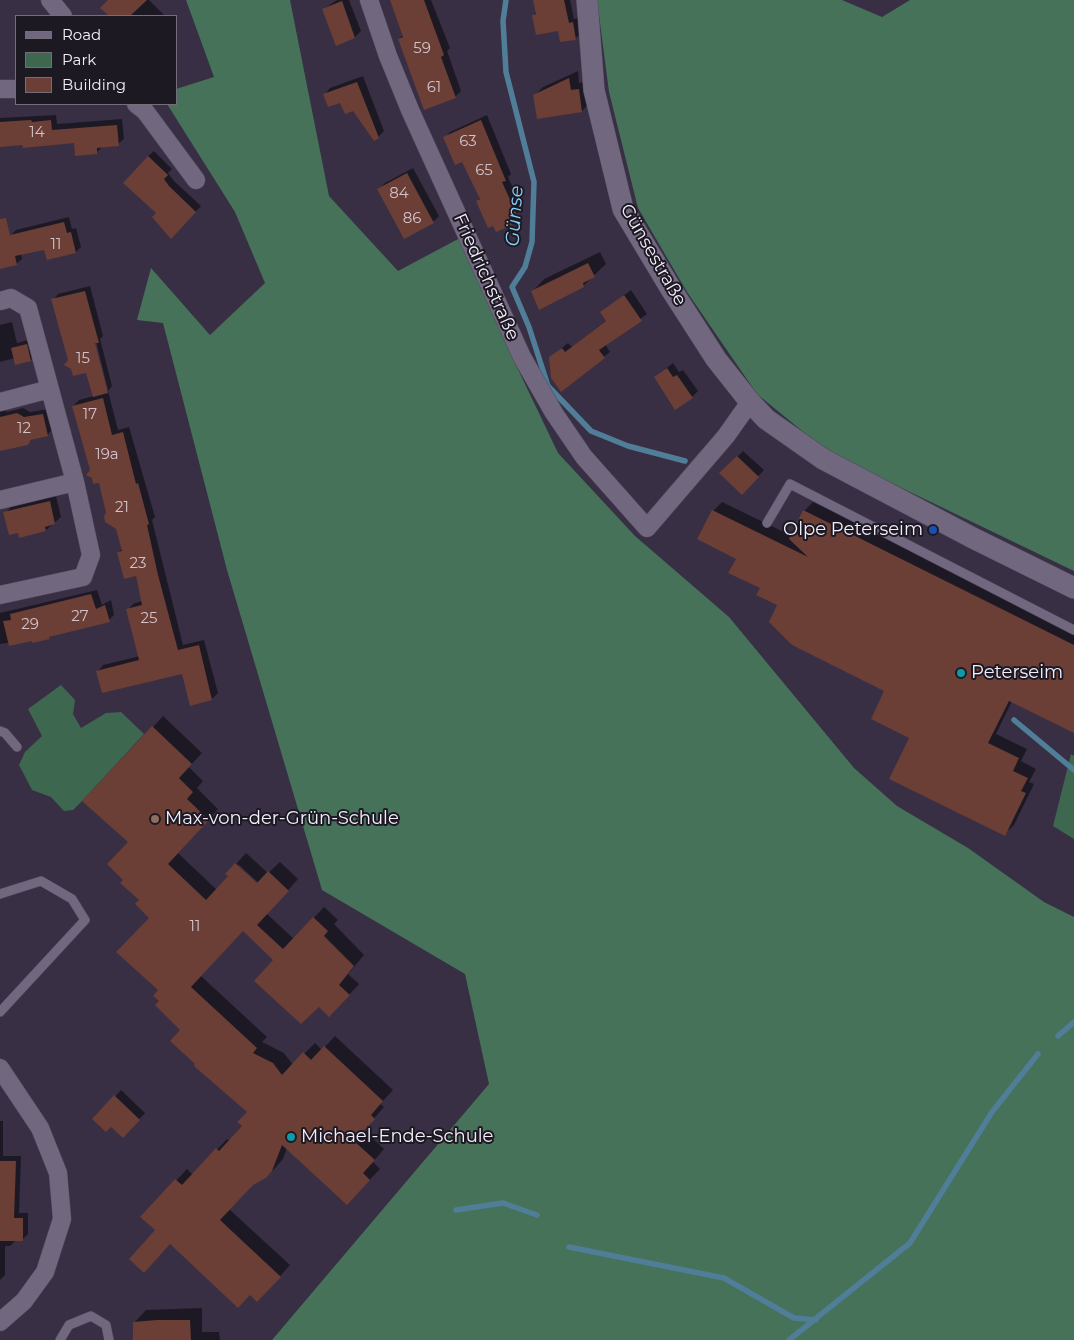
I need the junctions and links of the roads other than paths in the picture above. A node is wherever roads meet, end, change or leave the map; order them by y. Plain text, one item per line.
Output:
1 (50, 0) edge
2 (369, 0) edge
3 (587, 0) edge
4 (62, 15) edge
5 (0, 89) edge
6 (15, 89) edge
7 (137, 105) edge
8 (196, 180) dead end
9 (0, 301) edge
10 (50, 389) junction
11 (0, 402) edge
12 (750, 402) junction
13 (75, 482) junction
14 (0, 500) edge
15 (767, 523) dead end
16 (1074, 588) edge
17 (0, 595) edge
18 (1074, 630) edge
19 (0, 731) edge
20 (17, 747) dead end
21 (0, 894) edge
22 (0, 1012) edge
23 (0, 1068) edge
24 (0, 1322) edge
25 (60, 1340) edge
26 (109, 1340) edge

1 - 4 street
2 - 12 street, Friedrichstraße
3 - 12 street, Günsestraße
5 - 6 street
7 - 8 street
9 - 10 street
10 - 11 street
10 - 13 street
12 - 16 street, Günsestraße
13 - 14 street
13 - 17 street
15 - 18 lane
19 - 20 lane
21 - 22 lane
23 - 24 street
25 - 26 lane

